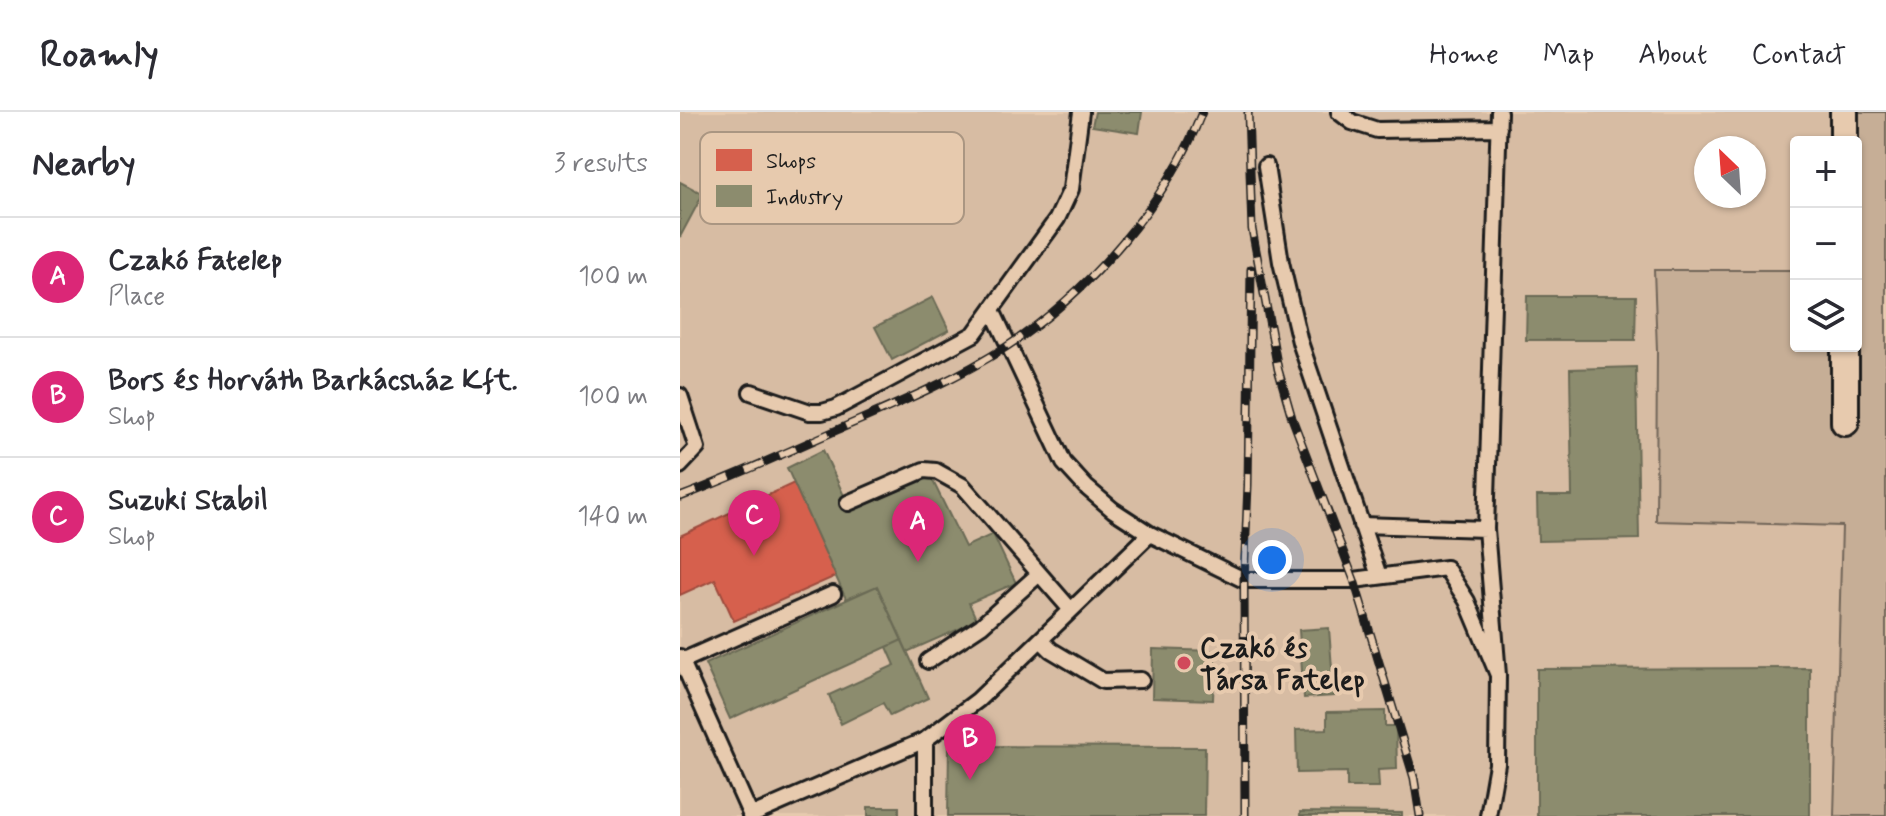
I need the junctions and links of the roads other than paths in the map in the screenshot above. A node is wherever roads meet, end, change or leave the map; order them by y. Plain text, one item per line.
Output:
1 (1081, 112) edge
2 (1339, 112) edge
3 (1844, 112) edge
4 (1499, 120) edge
5 (1844, 136) edge
6 (1266, 166) dead end
7 (992, 310) junction
8 (1845, 352) edge
9 (751, 392) dead end
10 (680, 396) edge
11 (1845, 422) dead end
12 (680, 466) edge
13 (848, 503) dead end
14 (1361, 525) junction
15 (1486, 529) junction
16 (1150, 534) junction
17 (1039, 574) junction
18 (1379, 576) junction
19 (833, 594) dead end
20 (1071, 610) junction
21 (1041, 640) junction
22 (681, 659) edge
23 (928, 661) dead end
24 (1498, 675) junction
25 (1141, 680) dead end
26 (925, 740) junction
27 (750, 816) edge
28 (925, 816) edge
29 (1488, 816) edge

1 - 7 lane
2 - 4 lane
3 - 5 street
4 - 15 lane
6 - 14 lane
7 - 9 lane
7 - 16 lane
8 - 11 street
10 - 12 lane
13 - 17 lane
14 - 15 lane
14 - 18 lane
15 - 24 lane
16 - 18 lane
16 - 20 lane
17 - 20 lane
17 - 23 lane
18 - 24 lane
19 - 22 lane
20 - 21 lane
21 - 25 lane
21 - 26 lane
22 - 27 lane
24 - 29 lane
26 - 27 lane
26 - 28 lane

